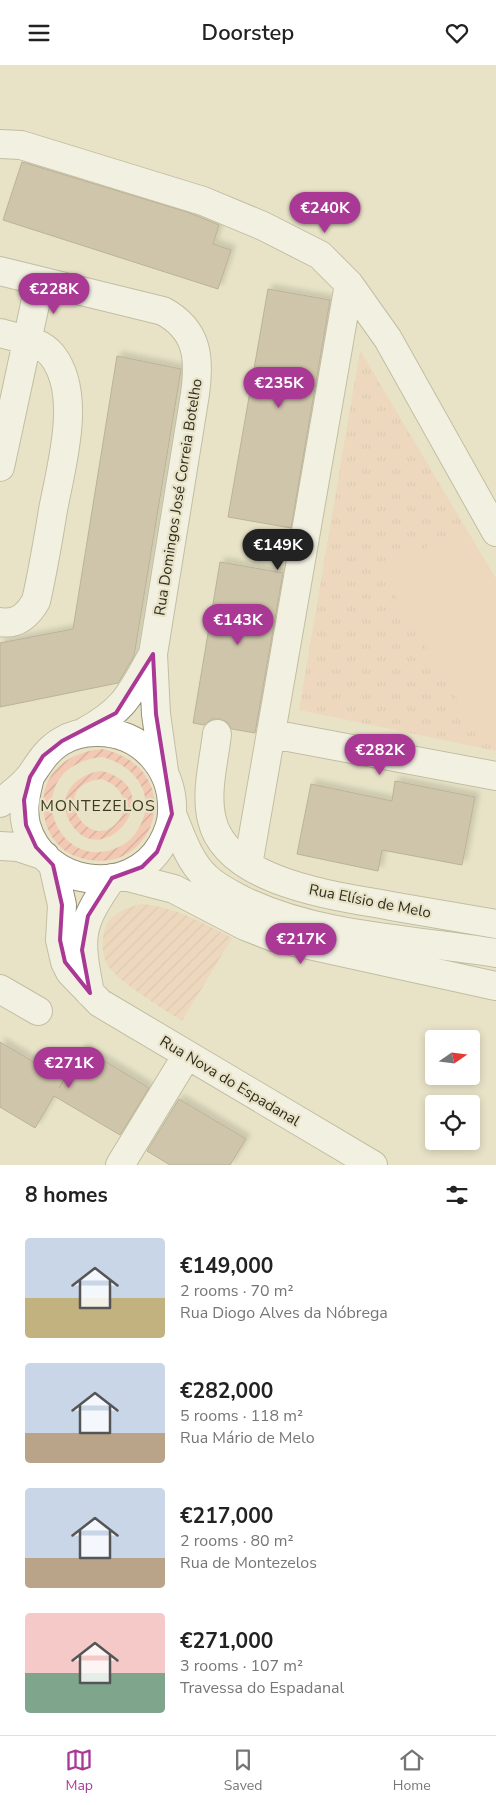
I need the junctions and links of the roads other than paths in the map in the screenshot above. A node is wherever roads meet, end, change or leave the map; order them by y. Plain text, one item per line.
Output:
1 (0, 143) edge
2 (0, 271) edge
3 (40, 281) junction
4 (349, 284) junction
5 (0, 333) edge
6 (26, 340) junction
7 (0, 467) edge
8 (496, 532) edge
9 (0, 622) edge
10 (153, 654) junction
11 (84, 733) junction
12 (217, 734) dead end
13 (272, 734) junction
14 (164, 771) junction
15 (496, 776) edge
16 (10, 792) edge
17 (172, 814) junction
18 (0, 846) edge
19 (49, 861) junction
20 (248, 865) junction
21 (118, 877) junction
22 (496, 924) edge
23 (496, 953) edge
24 (494, 985) edge
25 (0, 989) edge
26 (90, 993) junction
27 (38, 1011) dead end
28 (188, 1055) junction
29 (120, 1165) edge
30 (373, 1165) edge

1 - 4 street
2 - 3 street, Rua Domingos José Correia Botelho
3 - 6 street
3 - 10 street, Rua Domingos José Correia Botelho
4 - 8 street
4 - 13 street
5 - 6 street
6 - 7 street
6 - 9 street
10 - 11 street
10 - 14 street
11 - 14 street
11 - 16 street
12 - 20 street, Rua Elísio de Melo
13 - 15 street
13 - 20 street
14 - 17 street
16 - 19 street
17 - 21 street
17 - 23 street
18 - 19 street
19 - 21 street
19 - 26 street, Rua Nova do Espadanal
20 - 22 street, Rua Elísio de Melo
21 - 24 street
21 - 26 street
25 - 27 street
26 - 28 street, Rua Nova do Espadanal
28 - 29 street
28 - 30 street, Rua Nova do Espadanal

